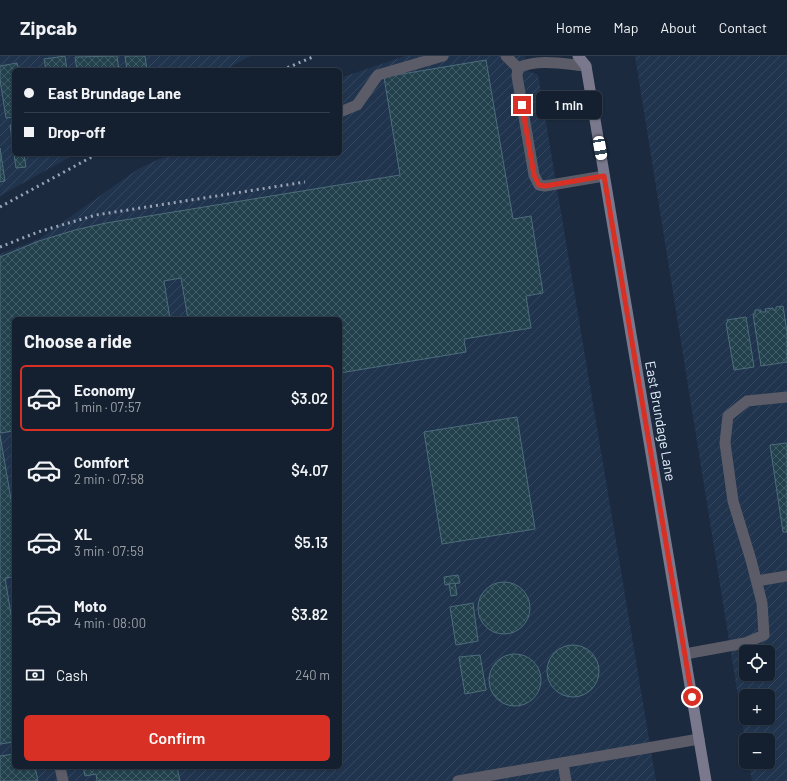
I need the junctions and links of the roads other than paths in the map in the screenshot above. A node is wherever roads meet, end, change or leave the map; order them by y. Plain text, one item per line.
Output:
1 (443, 56) edge
2 (506, 56) edge
3 (578, 56) edge
4 (588, 61) edge
5 (518, 68) junction
6 (342, 111) edge
7 (604, 176) junction
8 (787, 397) edge
9 (787, 576) edge
10 (757, 581) junction
11 (684, 654) junction
12 (699, 739) junction
13 (563, 763) junction
14 (60, 769) edge
15 (516, 776) edge
16 (63, 781) edge
17 (458, 781) edge
18 (566, 781) edge
19 (706, 781) edge

1 - 6 lane
2 - 5 lane
3 - 4 main road, East Brundage Lane
4 - 5 lane
4 - 7 main road, East Brundage Lane
5 - 7 lane
7 - 11 main road, East Brundage Lane
8 - 10 lane
9 - 10 lane
10 - 11 lane
11 - 12 main road, East Brundage Lane
12 - 13 lane
12 - 19 main road, East Brundage Lane
13 - 15 lane
13 - 18 lane
14 - 16 lane
15 - 17 lane

